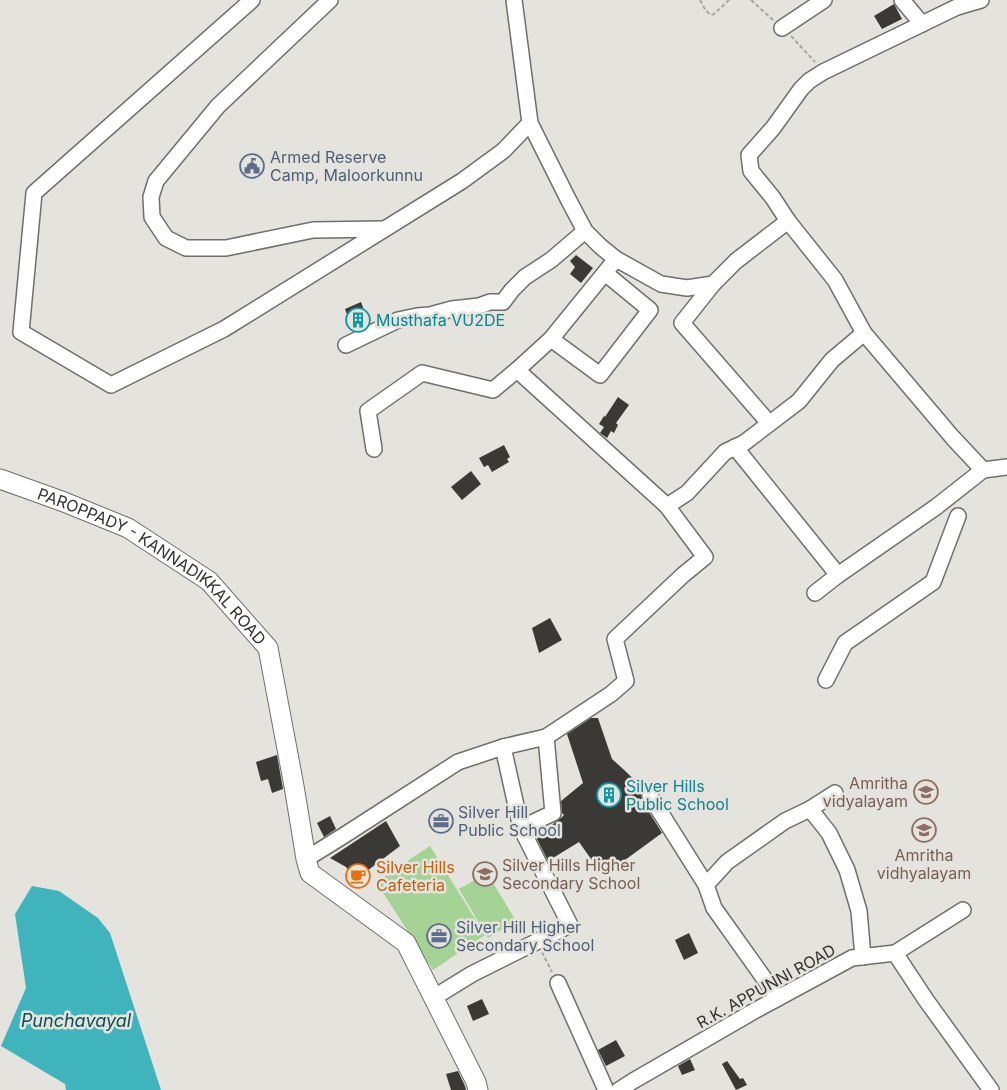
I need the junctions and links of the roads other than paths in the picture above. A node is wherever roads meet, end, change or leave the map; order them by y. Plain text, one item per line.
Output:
1 (252, 0) edge
2 (330, 0) edge
3 (514, 0) edge
4 (824, 0) edge
5 (902, 0) edge
6 (981, 0) edge
7 (922, 24) junction
8 (782, 28) dead end
9 (530, 123) junction
10 (788, 221) junction
11 (384, 229) junction
12 (585, 231) junction
13 (616, 259) junction
14 (605, 274) junction
15 (713, 284) junction
16 (864, 332) junction
17 (551, 339) junction
18 (346, 344) dead end
19 (517, 370) junction
20 (769, 423) junction
21 (735, 447) junction
22 (374, 449) dead end
23 (1007, 467) edge
24 (983, 470) junction
25 (0, 479) edge
26 (667, 506) junction
27 (958, 516) dead end
28 (838, 575) junction
29 (815, 593) dead end
30 (826, 680) dead end
31 (546, 737) junction
32 (503, 747) junction
33 (835, 793) dead end
34 (650, 796) dead end
35 (810, 809) junction
36 (521, 828) junction
37 (306, 858) junction
38 (706, 885) junction
39 (963, 910) dead end
40 (895, 953) junction
41 (863, 957) junction
42 (558, 983) road end
43 (433, 998) junction
44 (778, 998) junction
45 (478, 1090) edge
46 (606, 1090) edge
47 (619, 1090) edge
48 (991, 1090) edge

1 - 11 street
2 - 11 street
3 - 9 street
4 - 8 street
5 - 7 street
6 - 7 street
7 - 10 street
9 - 11 street
9 - 12 street
10 - 15 street
10 - 16 street
12 - 13 street
12 - 18 street
13 - 14 street
13 - 15 street
14 - 17 street
14 - 17 street
15 - 20 street
16 - 20 street
16 - 24 street
17 - 19 street
19 - 22 street
19 - 26 street
20 - 21 street
21 - 26 street
21 - 28 street
23 - 24 street
24 - 28 street
25 - 37 main road, PAROPPADY - KANNADIKKAL ROAD
26 - 31 street
27 - 30 street
28 - 29 street
31 - 32 street
31 - 36 street
32 - 36 street
32 - 37 street
33 - 35 street
34 - 38 street
35 - 38 street
35 - 41 street
36 - 43 street
37 - 43 main road, PAROPPADY - KANNADIKKAL ROAD
38 - 44 street
39 - 40 street
40 - 41 street, R.K. APPUNNI ROAD
40 - 48 street
41 - 44 street, R.K. APPUNNI ROAD
42 - 46 street
43 - 45 main road, PAROPPADY - KANNADIKKAL ROAD
44 - 47 street, R.K. APPUNNI ROAD

